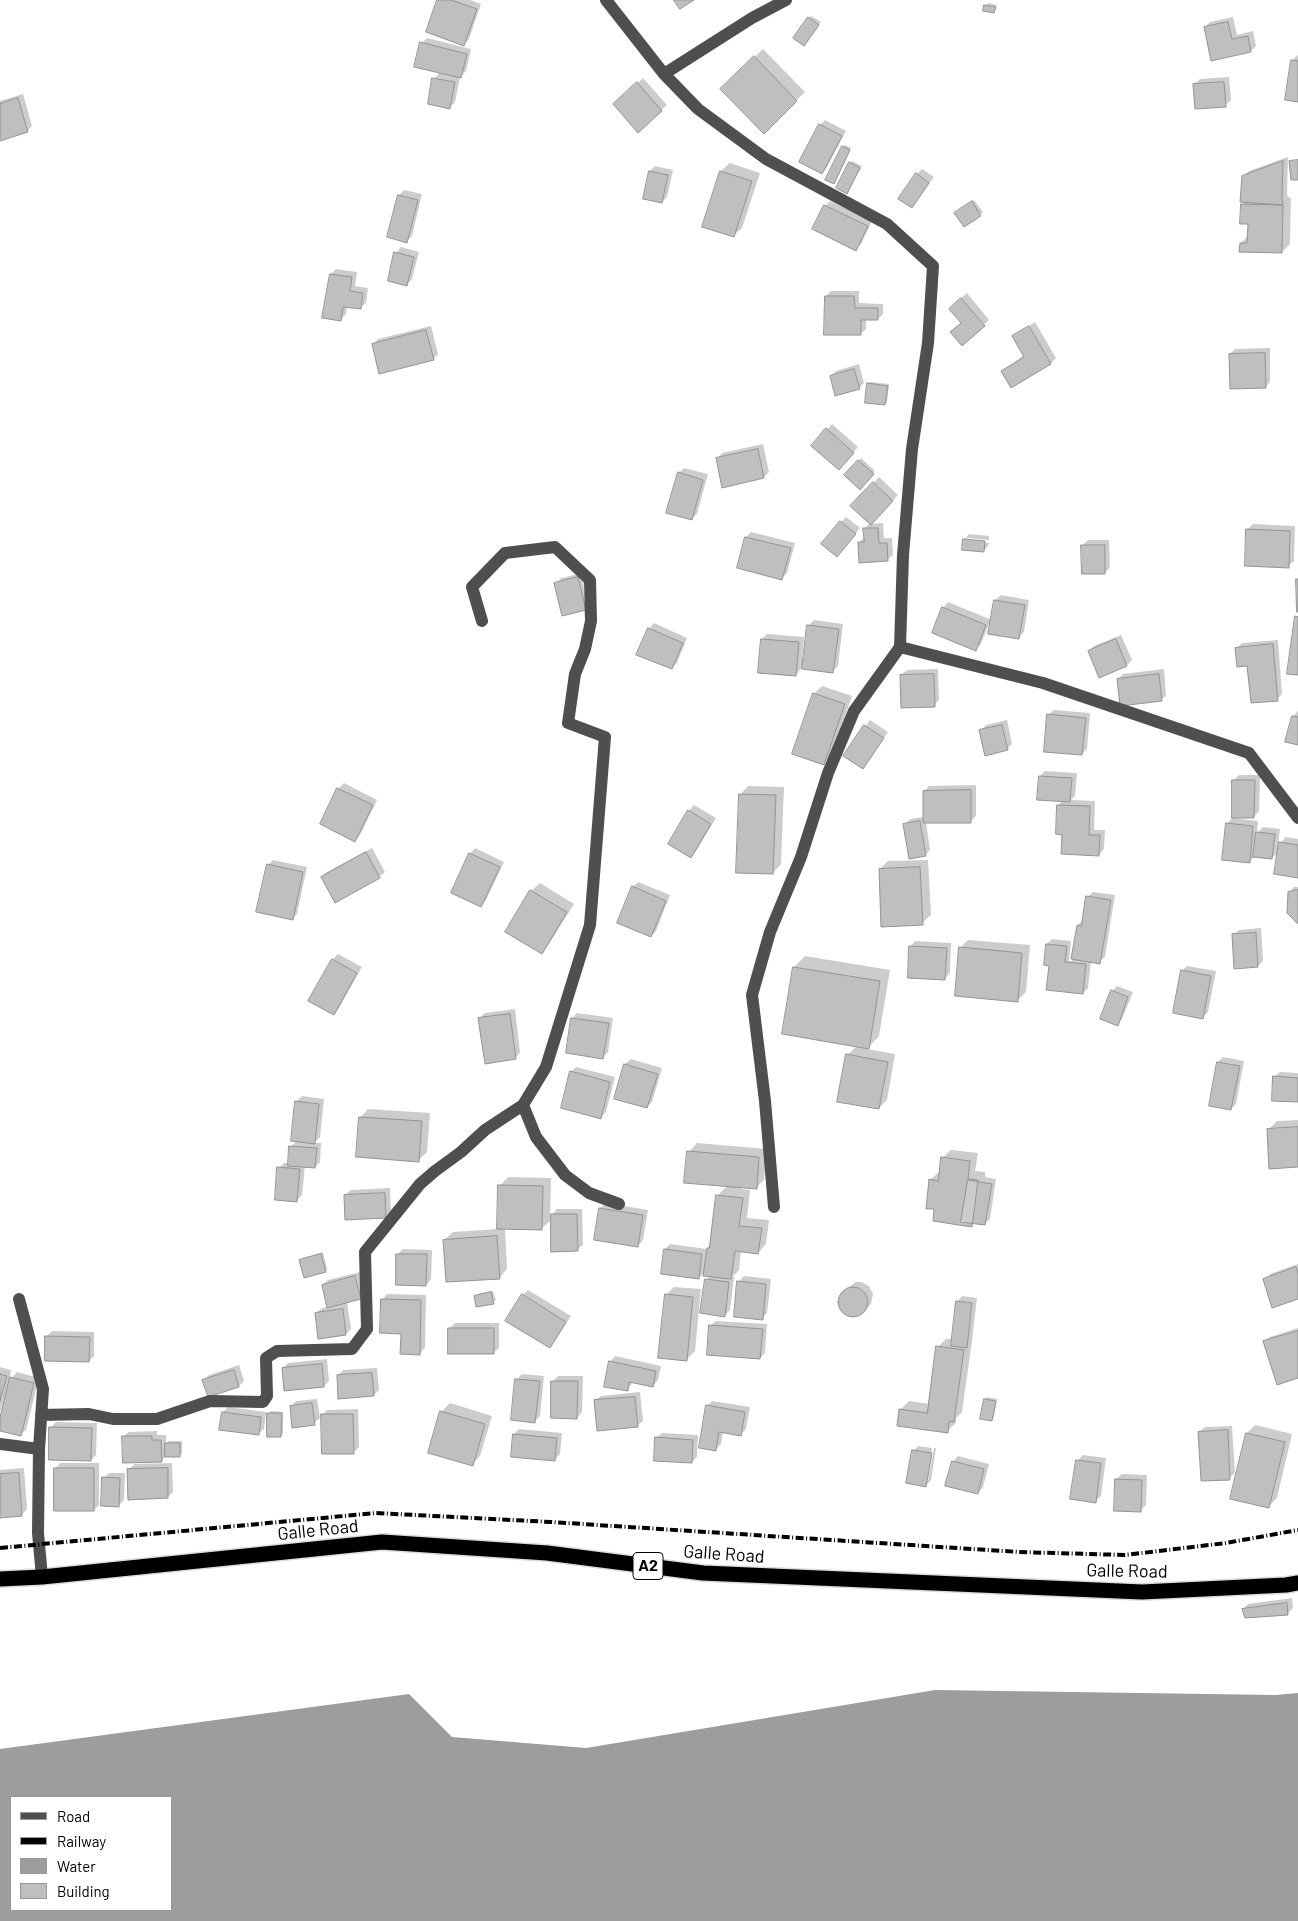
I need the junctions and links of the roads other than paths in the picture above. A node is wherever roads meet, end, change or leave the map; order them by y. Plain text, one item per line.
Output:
1 (606, 0) edge
2 (786, 0) edge
3 (664, 74) junction
4 (482, 621) dead end
5 (900, 647) junction
6 (1298, 818) edge
7 (523, 1106) junction
8 (619, 1204) dead end
9 (774, 1207) dead end
10 (19, 1299) dead end
11 (40, 1415) junction
12 (0, 1444) edge
13 (39, 1449) junction
14 (42, 1577) junction
15 (0, 1579) edge
16 (1298, 1583) edge

1 - 3 street
2 - 3 street
3 - 5 street
4 - 7 street
5 - 6 street
5 - 9 street
7 - 8 street
7 - 11 street
10 - 11 street
11 - 13 street
12 - 13 street
13 - 14 street
14 - 15 highway, Galle Road / A2
14 - 16 highway, Galle Road / A2

